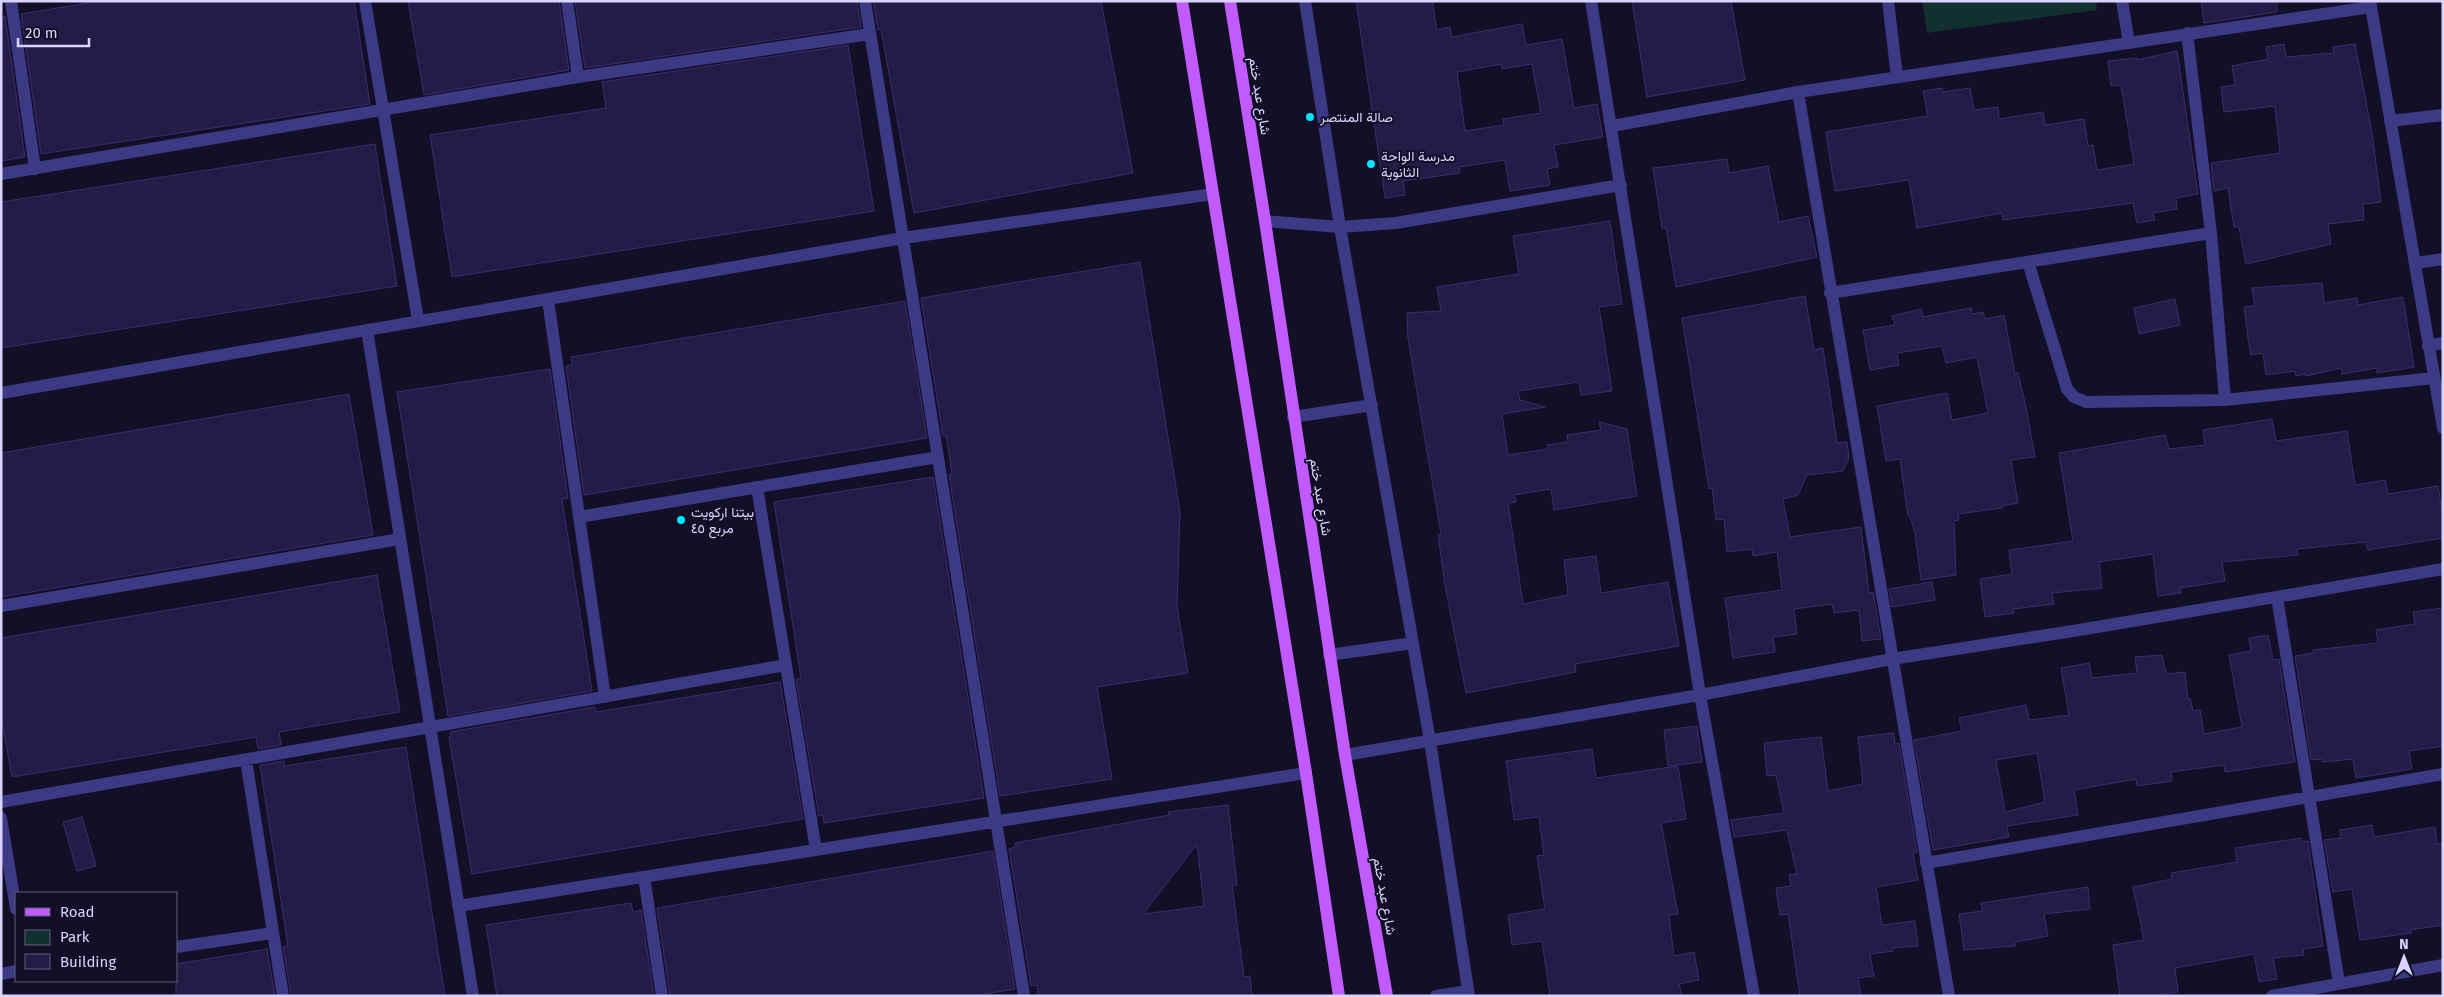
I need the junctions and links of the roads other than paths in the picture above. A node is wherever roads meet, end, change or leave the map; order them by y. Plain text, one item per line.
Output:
1 (11, 1) edge
2 (365, 1) edge
3 (566, 1) edge
4 (864, 1) edge
5 (1182, 1) edge
6 (1230, 1) edge
7 (1305, 1) edge
8 (1591, 1) edge
9 (1888, 1) edge
10 (2122, 1) edge
11 (2371, 4) edge
12 (2187, 33) junction
13 (870, 34) junction
14 (2129, 43) junction
15 (1897, 76) junction
16 (578, 77) junction
17 (1798, 92) junction
18 (382, 112) junction
19 (2443, 115) edge
20 (2390, 120) junction
21 (1612, 126) junction
22 (35, 168) junction
23 (1, 174) edge
24 (1621, 185) junction
25 (1214, 194) junction
26 (1265, 221) junction
27 (1340, 227) junction
28 (2211, 233) junction
29 (903, 238) junction
30 (2443, 258) edge
31 (2028, 262) junction
32 (2416, 263) junction
33 (1830, 293) junction
34 (548, 300) junction
35 (418, 320) junction
36 (367, 330) junction
37 (2443, 343) edge
38 (2428, 346) junction
39 (2434, 378) junction
40 (1, 393) edge
41 (2225, 400) junction
42 (1372, 405) junction
43 (1294, 417) junction
44 (2443, 428) edge
45 (938, 457) junction
46 (757, 487) junction
47 (579, 517) junction
48 (400, 539) junction
49 (2443, 569) edge
50 (2277, 597) junction
51 (1, 606) edge
52 (1414, 643) junction
53 (1329, 656) junction
54 (1892, 659) junction
55 (786, 665) junction
56 (1700, 695) junction
57 (605, 697) junction
58 (430, 728) junction
59 (1430, 741) junction
60 (1345, 755) junction
61 (246, 760) junction
62 (1306, 773) junction
63 (2443, 774) edge
64 (2310, 798) junction
65 (1, 802) edge
66 (1, 818) edge
67 (996, 822) junction
68 (816, 850) junction
69 (1926, 863) junction
70 (644, 878) junction
71 (15, 903) edge
72 (458, 906) junction
73 (273, 932) junction
74 (178, 947) edge
75 (2443, 966) edge
76 (15, 971) edge
77 (1, 974) edge
78 (2339, 983) junction
79 (1469, 993) edge
80 (283, 996) edge
81 (472, 996) edge
82 (662, 996) edge
83 (1024, 996) edge
84 (1339, 996) edge
85 (1387, 996) edge
86 (1436, 996) edge
87 (1754, 996) edge
88 (1949, 996) edge
89 (2272, 996) edge

1 - 22 street
2 - 18 street
3 - 16 street
4 - 13 street
5 - 25 main road
6 - 26 main road, شارع عبد ختم
7 - 27 street
8 - 21 street
9 - 15 street
10 - 14 street
11 - 12 street
11 - 20 street
12 - 14 street
12 - 28 street
13 - 16 street
13 - 29 street
14 - 15 street
15 - 17 street
16 - 18 street
17 - 21 street
17 - 33 street
18 - 22 street
18 - 35 street
19 - 20 street
20 - 32 street
21 - 24 street
22 - 23 street
24 - 27 street
24 - 56 street
25 - 29 street
25 - 62 main road
26 - 27 street
26 - 43 main road, شارع عبد ختم
27 - 42 street
28 - 31 street
28 - 41 street
29 - 34 street
29 - 45 street
30 - 32 street
31 - 33 street
31 - 41 street
32 - 38 street
33 - 54 street
34 - 35 street
34 - 47 street
35 - 36 street
36 - 40 street
36 - 48 street
37 - 38 street
38 - 39 street
39 - 41 street
39 - 44 street
42 - 43 street
42 - 52 street
43 - 53 main road, شارع عبد ختم
45 - 46 street
45 - 67 street
46 - 47 street
46 - 55 street
47 - 57 street
48 - 51 street
48 - 58 street
49 - 50 street
50 - 54 street
50 - 64 street
52 - 53 street
52 - 59 street
53 - 60 main road, شارع عبد ختم
54 - 56 street
54 - 69 street
55 - 57 street
55 - 68 street
56 - 59 street
56 - 87 street
57 - 58 street
58 - 61 street
58 - 72 street
59 - 60 street
59 - 79 street
60 - 85 main road, شارع عبد ختم
61 - 65 street
61 - 73 street
62 - 67 street
62 - 84 main road
63 - 64 street
64 - 69 street
64 - 78 street
66 - 71 street
67 - 68 street
67 - 83 street
68 - 70 street
69 - 88 street
70 - 72 street
70 - 82 street
72 - 81 street
73 - 74 street
73 - 80 street
75 - 78 street
76 - 77 street
78 - 89 street
79 - 86 street

